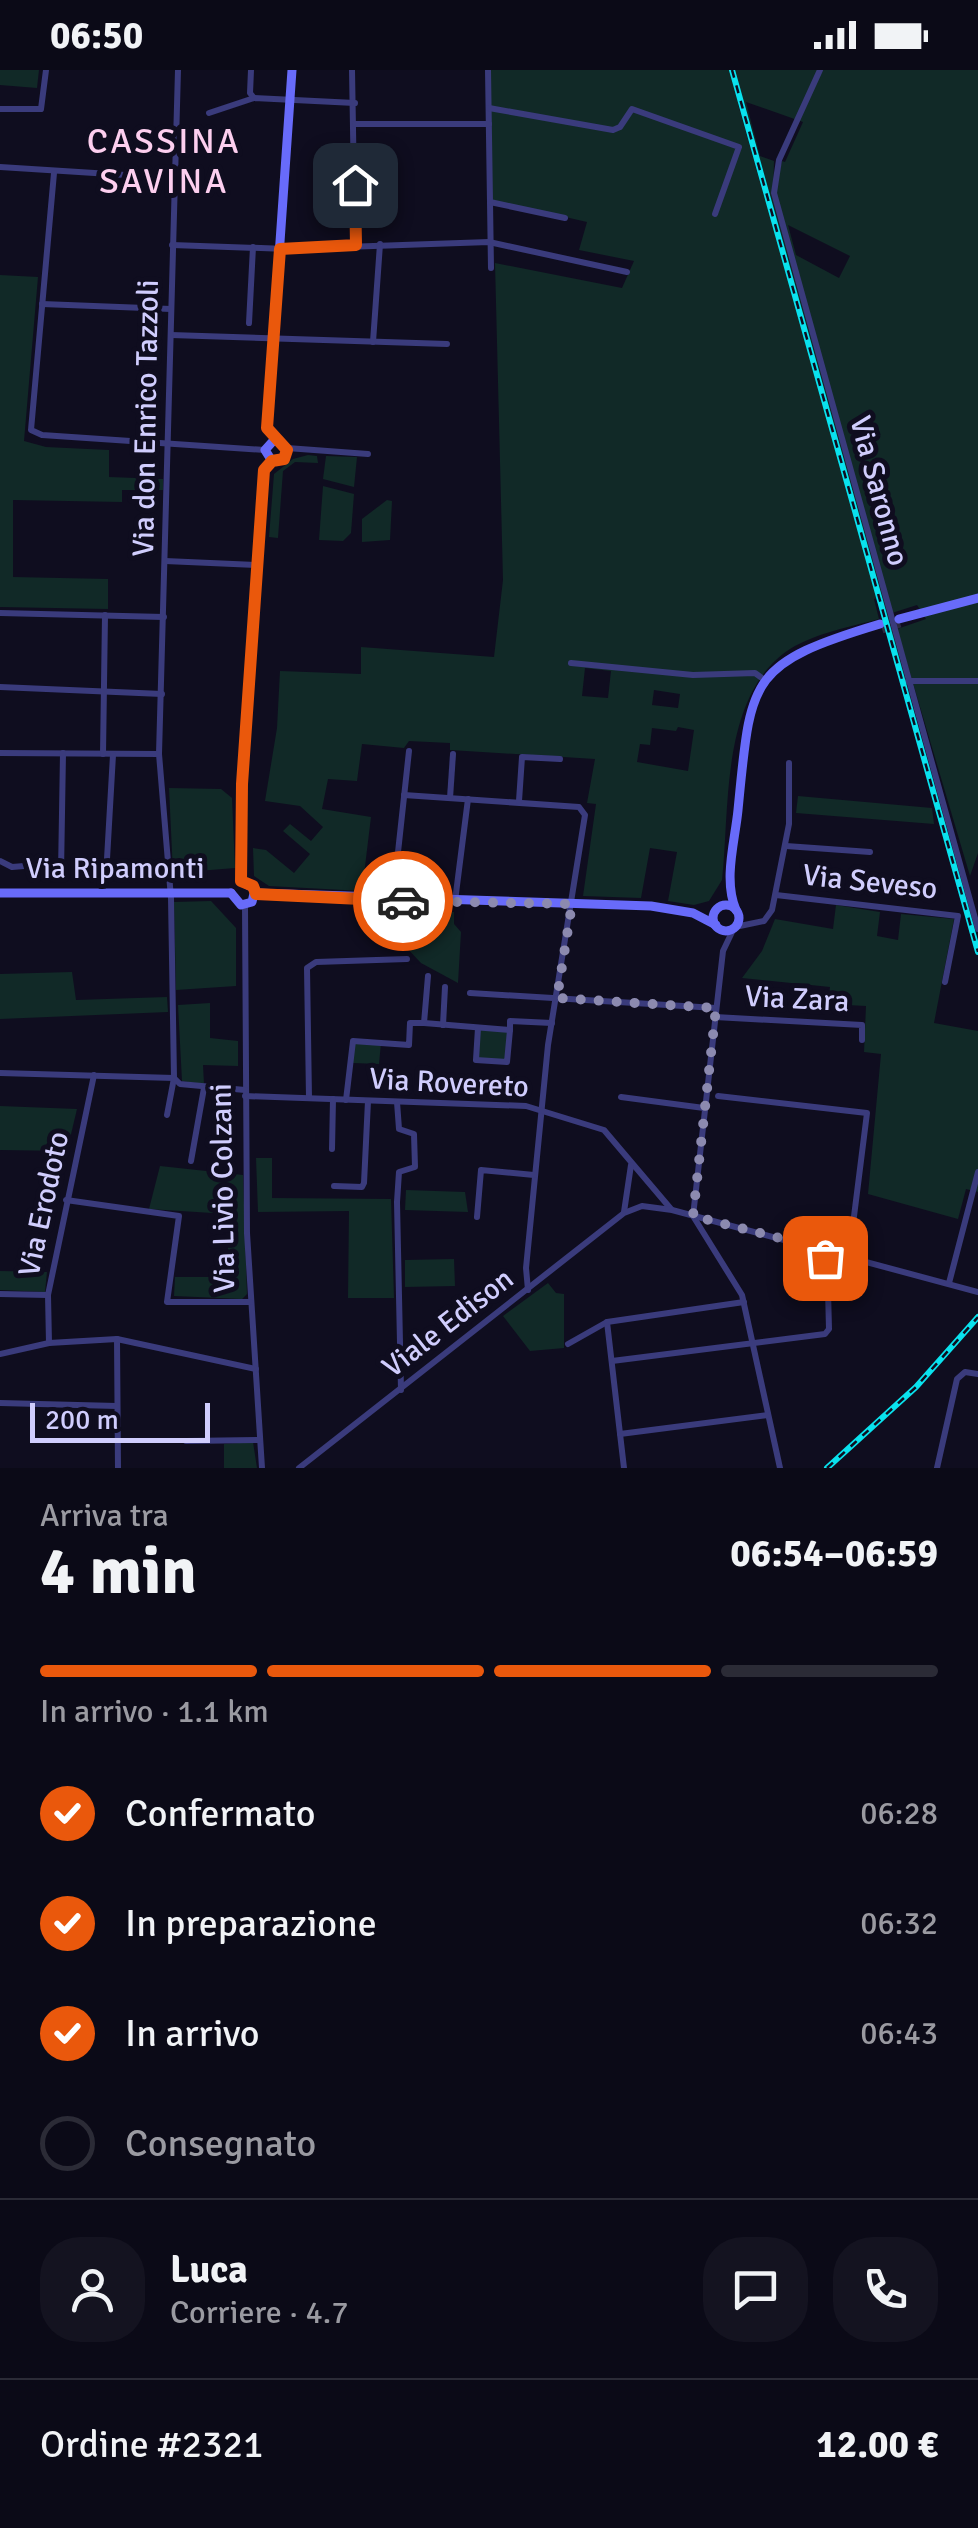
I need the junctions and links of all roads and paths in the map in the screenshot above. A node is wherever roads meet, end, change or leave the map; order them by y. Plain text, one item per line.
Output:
1 (46, 70) edge
2 (178, 70) edge
3 (252, 70) edge
4 (292, 70) edge
5 (352, 70) edge
6 (488, 70) edge
7 (820, 70) edge
8 (252, 96) junction
9 (290, 100) junction
10 (354, 103) junction
11 (489, 108) junction
12 (0, 110) edge
13 (209, 113) dead end
14 (355, 124) junction
15 (489, 124) junction
16 (0, 167) edge
17 (54, 173) junction
18 (173, 178) junction
19 (490, 202) junction
20 (715, 214) dead end
21 (565, 218) dead end
22 (489, 242) junction
23 (380, 244) junction
24 (172, 245) junction
25 (356, 245) junction
26 (253, 247) junction
27 (280, 249) junction
28 (491, 268) dead end
29 (627, 272) dead end
30 (42, 304) junction
31 (172, 308) junction
32 (248, 323) dead end
33 (172, 334) junction
34 (273, 340) junction
35 (373, 342) junction
36 (448, 344) dead end
37 (274, 440) junction
38 (167, 443) junction
39 (287, 448) junction
40 (265, 450) junction
41 (368, 454) dead end
42 (272, 461) junction
43 (165, 561) junction
44 (257, 565) junction
45 (978, 600) edge
46 (0, 613) edge
47 (105, 615) junction
48 (164, 617) junction
49 (900, 621) tunnel mouth
50 (571, 663) dead end
51 (766, 681) junction
52 (908, 681) junction
53 (978, 681) edge
54 (0, 687) edge
55 (104, 690) junction
56 (162, 694) junction
57 (409, 751) dead end
58 (0, 753) edge
59 (63, 753) junction
60 (103, 754) junction
61 (113, 754) junction
62 (159, 754) junction
63 (453, 754) dead end
64 (560, 759) dead end
65 (789, 763) dead end
66 (404, 794) junction
67 (740, 794) junction
68 (450, 798) junction
69 (468, 799) junction
70 (518, 801) junction
71 (786, 846) junction
72 (870, 852) dead end
73 (107, 859) dead end
74 (0, 862) edge
75 (61, 863) junction
76 (61, 873) dead end
77 (730, 879) junction
78 (241, 881) junction
79 (394, 889) dead end
80 (168, 891) junction
81 (0, 893) edge
82 (231, 893) junction
83 (256, 894) junction
84 (776, 895) junction
85 (974, 897) edge
86 (454, 901) junction
87 (572, 904) junction
88 (245, 906) junction
89 (717, 910) junction
90 (736, 910) junction
91 (694, 913) junction
92 (758, 922) junction
93 (716, 926) junction
94 (734, 928) junction
95 (978, 929) edge
96 (722, 951) junction
97 (406, 959) dead end
98 (428, 976) dead end
99 (945, 982) dead end
100 (445, 987) dead end
101 (470, 993) dead end
102 (557, 998) junction
103 (716, 1012) junction
104 (424, 1023) junction
105 (552, 1023) junction
106 (443, 1025) junction
107 (478, 1028) junction
108 (510, 1030) junction
109 (862, 1040) dead end
110 (0, 1073) edge
111 (94, 1076) junction
112 (174, 1078) junction
113 (204, 1088) junction
114 (245, 1093) junction
115 (718, 1096) dead end
116 (309, 1098) junction
117 (621, 1098) dead end
118 (332, 1099) junction
119 (346, 1100) junction
120 (368, 1101) junction
121 (398, 1102) junction
122 (704, 1108) junction
123 (540, 1110) junction
124 (168, 1115) dead end
125 (332, 1149) dead end
126 (191, 1161) dead end
127 (631, 1164) junction
128 (978, 1172) edge
129 (534, 1175) junction
130 (334, 1186) dead end
131 (66, 1200) junction
132 (672, 1210) junction
133 (624, 1213) junction
134 (693, 1216) junction
135 (477, 1217) dead end
136 (827, 1250) junction
137 (849, 1256) junction
138 (950, 1283) junction
139 (528, 1290) junction
140 (978, 1292) edge
141 (0, 1294) edge
142 (48, 1295) junction
143 (250, 1302) junction
144 (744, 1302) junction
145 (607, 1322) junction
146 (117, 1339) junction
147 (752, 1341) junction
148 (49, 1343) junction
149 (568, 1344) dead end
150 (0, 1354) edge
151 (400, 1356) junction
152 (612, 1361) junction
153 (256, 1370) junction
154 (978, 1374) edge
155 (419, 1376) junction
156 (401, 1390) junction
157 (0, 1403) edge
158 (118, 1406) junction
159 (768, 1415) junction
160 (620, 1434) junction
161 (260, 1440) junction
162 (186, 1441) dead end
163 (118, 1468) edge
164 (262, 1468) edge
165 (300, 1468) edge
166 (624, 1468) edge
167 (780, 1468) edge
168 (937, 1468) edge

1 - 12 street
2 - 18 street, Via don Enrico Tazzoli
3 - 8 street
4 - 9 street
5 - 10 street
6 - 11 street
7 - 52 street, Via Saronno
8 - 9 street
8 - 13 street
9 - 10 street
9 - 27 street
10 - 14 street
11 - 15 street
11 - 20 street
14 - 15 street
14 - 25 street
15 - 19 street
16 - 17 street
17 - 18 street
17 - 30 street
18 - 24 street, Via don Enrico Tazzoli
19 - 21 street
19 - 22 street
22 - 23 street
22 - 28 street
22 - 29 street
23 - 25 street
23 - 35 street
24 - 26 street
24 - 31 street, Via don Enrico Tazzoli
25 - 27 street
26 - 27 street
26 - 32 street
27 - 34 street
30 - 31 street
30 - 38 street
31 - 33 street, Via don Enrico Tazzoli
33 - 34 street
33 - 38 street, Via don Enrico Tazzoli
34 - 35 street
34 - 37 street
35 - 36 street
37 - 39 street
37 - 40 street
38 - 40 street
38 - 43 street, Via don Enrico Tazzoli
39 - 41 street
39 - 42 street
40 - 42 street
42 - 44 street
43 - 44 street
43 - 48 street, Via don Enrico Tazzoli
44 - 78 street
45 - 49 street
46 - 47 street
47 - 48 street
47 - 55 street
48 - 56 street, Via don Enrico Tazzoli
50 - 51 street
51 - 67 street
51 - 67 street
52 - 53 street
52 - 85 street, Via Saronno
54 - 55 street
55 - 56 street
55 - 60 street
56 - 62 street, Via don Enrico Tazzoli
57 - 66 street
58 - 59 street
59 - 60 street
59 - 75 street
60 - 61 street
61 - 62 street
61 - 73 street
62 - 80 street, Via don Enrico Tazzoli
63 - 68 street
64 - 70 street
65 - 71 street
66 - 68 street
66 - 79 street
67 - 77 street
68 - 69 street
69 - 70 street
69 - 86 street
70 - 87 street
71 - 72 street
71 - 84 street
74 - 75 street
75 - 76 street
77 - 89 street
77 - 90 street
78 - 82 street
78 - 83 street
80 - 81 street, Via Ripamonti
80 - 82 street, Via Ripamonti
80 - 112 street, Via don Enrico Tazzoli
82 - 88 street
83 - 86 street
83 - 88 street
84 - 92 street
84 - 99 street, Via Seveso
85 - 95 street, Via Saronno
86 - 87 street
87 - 91 street
87 - 102 street
88 - 114 street, Via Livio Colzani
89 - 90 street
89 - 91 street
89 - 93 street
90 - 92 street
90 - 94 street
91 - 93 street
92 - 94 street
93 - 94 street
93 - 96 street
94 - 96 street
96 - 103 street
97 - 116 street
98 - 104 street
100 - 106 street
101 - 102 street
102 - 103 street
102 - 105 street
103 - 109 street, Via Zara
103 - 122 street
104 - 106 street
104 - 119 street
105 - 108 street
105 - 123 street
106 - 107 street
107 - 108 street
107 - 108 street
110 - 111 street, Via Rovereto
111 - 112 street, Via Rovereto
111 - 131 street, Via Erodoto
112 - 113 street, Via Rovereto
112 - 124 street, Via don Enrico Tazzoli
113 - 114 street, Via Rovereto
113 - 126 street
114 - 116 street, Via Rovereto
114 - 143 street, Via Livio Colzani
115 - 137 street
116 - 118 street, Via Rovereto
117 - 122 street
118 - 119 street, Via Rovereto
118 - 125 street
119 - 120 street, Via Rovereto
120 - 121 street, Via Rovereto
120 - 130 street
121 - 123 street, Via Rovereto
121 - 151 street
122 - 134 street
123 - 127 street, Via Rovereto
123 - 129 street
127 - 132 street, Via Rovereto
127 - 133 street
128 - 138 street
129 - 135 street
129 - 139 street
131 - 142 street, Via Erodoto
131 - 143 street
132 - 133 street
132 - 134 street
133 - 139 street, Viale Edison
134 - 136 street
134 - 144 street
136 - 137 street
136 - 147 street
137 - 138 street
138 - 140 street
139 - 155 street, Viale Edison
141 - 142 street
142 - 148 street, Via Erodoto
143 - 153 street, Via Livio Colzani
144 - 145 street
144 - 147 street
145 - 149 street
145 - 152 street
146 - 148 street
146 - 153 street
146 - 158 street
147 - 152 street
147 - 159 street
148 - 150 street
151 - 155 street
151 - 156 street
152 - 160 street
153 - 161 street, Via Livio Colzani
154 - 168 street
155 - 156 street, Viale Edison
156 - 165 street, Viale Edison
157 - 158 street
158 - 163 street
159 - 160 street
159 - 167 street
160 - 166 street
161 - 162 street
161 - 164 street, Via Livio Colzani

